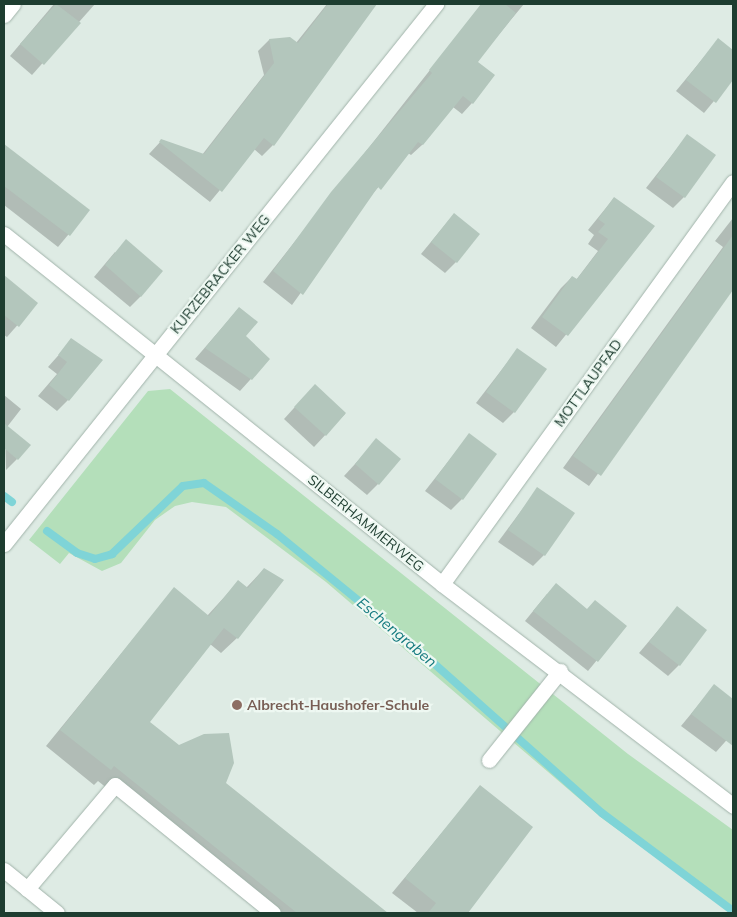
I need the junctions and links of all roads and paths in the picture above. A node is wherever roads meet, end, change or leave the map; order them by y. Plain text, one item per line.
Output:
1 (13, 4) edge
2 (436, 4) edge
3 (4, 15) edge
4 (733, 182) edge
5 (4, 234) edge
6 (156, 355) junction
7 (4, 544) edge
8 (442, 584) junction
9 (560, 671) junction
10 (492, 755) dead end
11 (732, 802) edge
12 (4, 870) edge
13 (27, 889) junction
14 (57, 913) edge
15 (273, 913) edge

1 - 3 street
2 - 6 street, KURZEBRACKER WEG
4 - 8 street, MOTTLAUPFAD
5 - 6 street, SILBERHAMMERWEG
6 - 7 street, KURZEBRACKER WEG
6 - 8 street, SILBERHAMMERWEG
8 - 9 street, SILBERHAMMERWEG
9 - 10 street
9 - 11 street, SILBERHAMMERWEG
12 - 13 street
13 - 14 street
13 - 15 street

